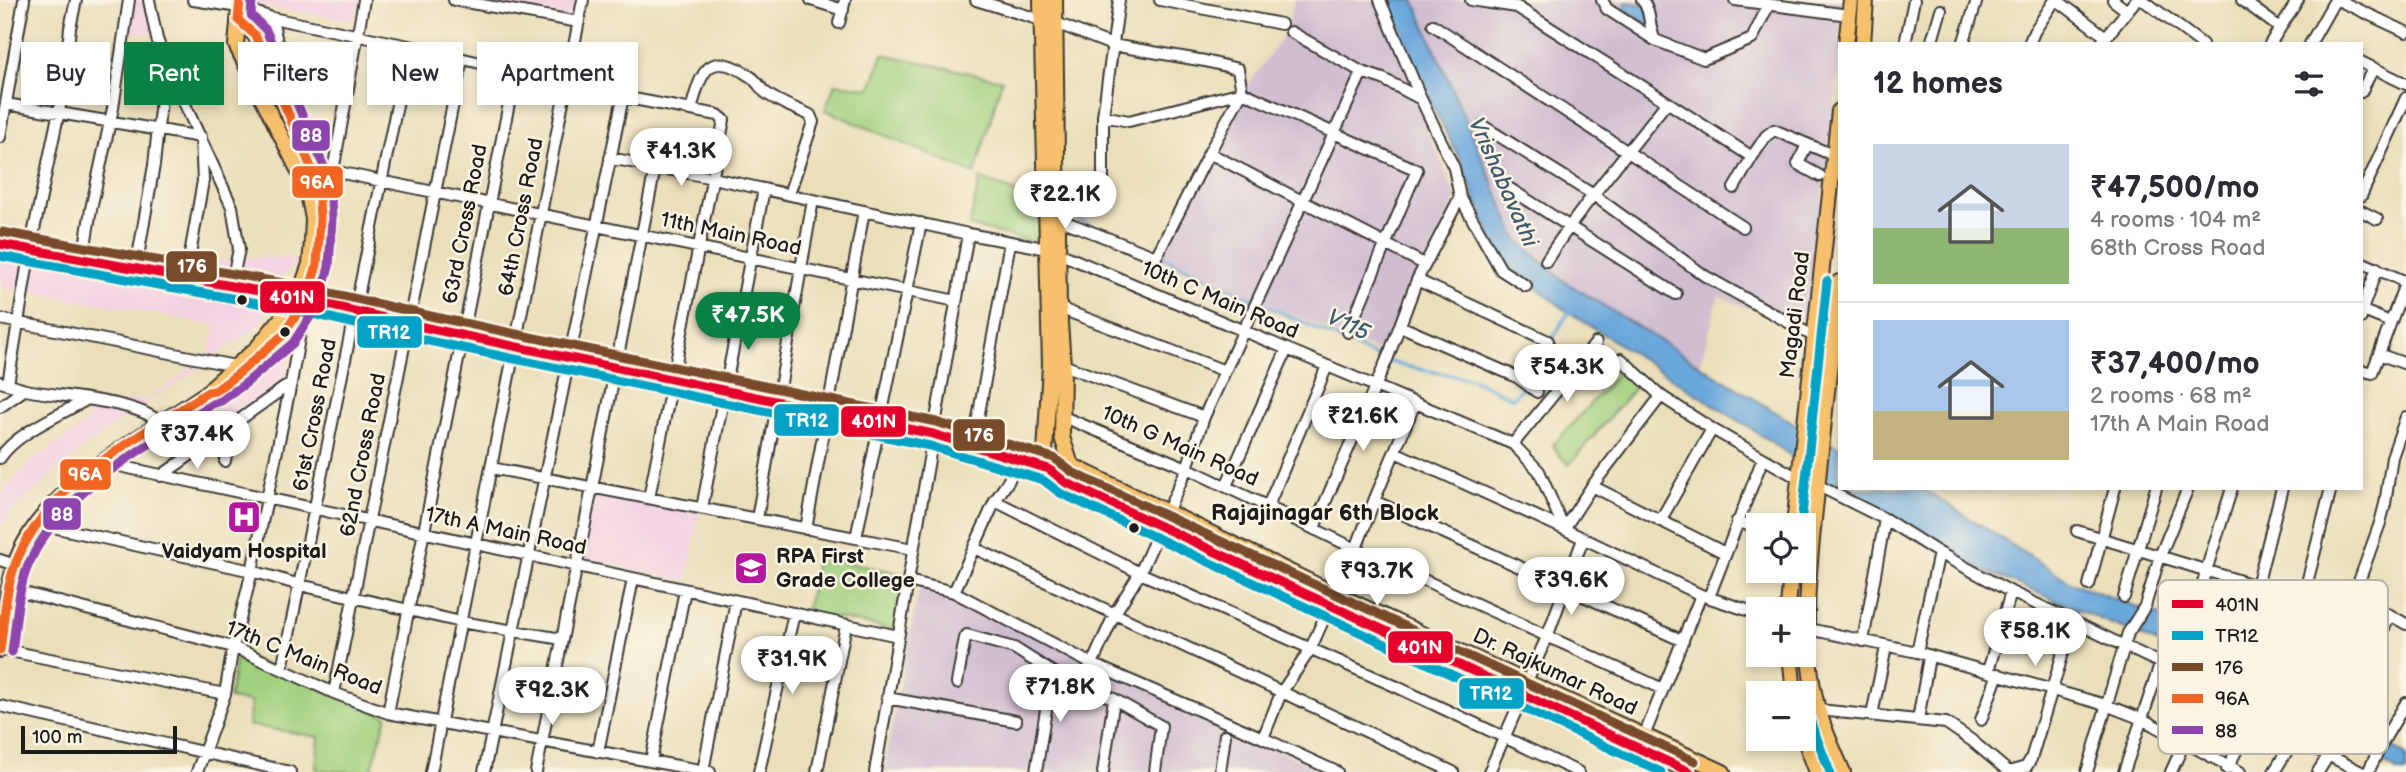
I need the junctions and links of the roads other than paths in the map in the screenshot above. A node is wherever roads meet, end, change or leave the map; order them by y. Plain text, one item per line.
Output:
1 (24, 0) edge
2 (76, 0) edge
3 (129, 0) edge
4 (149, 0) edge
5 (193, 0) edge
6 (364, 0) edge
7 (454, 0) edge
8 (583, 0) edge
9 (811, 0) edge
10 (976, 0) edge
11 (1041, 0) edge
12 (1055, 0) edge
13 (1119, 0) edge
14 (1160, 0) edge
15 (1380, 0) edge
16 (1471, 0) edge
17 (1602, 0) edge
18 (1642, 0) edge
19 (1735, 0) edge
20 (1866, 0) edge
21 (1914, 0) edge
22 (1977, 0) edge
23 (2056, 0) edge
24 (2113, 0) edge
25 (2136, 0) edge
26 (2143, 0) edge
27 (2242, 0) edge
28 (2298, 0) edge
29 (2337, 0) edge
30 (1769, 4) junction
31 (844, 5) edge
32 (1850, 7) edge
33 (239, 9) edge
34 (1941, 10) dead end
35 (2127, 11) junction
36 (272, 18) junction
37 (579, 22) junction
38 (1049, 22) junction
39 (839, 23) dead end
40 (1280, 24) dead end
41 (1433, 25) dead end
42 (2280, 28) junction
43 (1291, 32) dead end
44 (2406, 32) edge
45 (356, 35) junction
46 (1654, 40) junction
47 (2104, 40) edge
48 (2312, 41) edge
49 (158, 42) edge
50 (277, 42) edge
51 (390, 42) edge
52 (575, 42) edge
53 (1846, 42) edge
54 (1863, 42) edge
55 (1905, 42) edge
56 (1932, 42) edge
57 (1963, 42) edge
58 (2030, 42) edge
59 (2199, 42) edge
60 (2271, 42) edge
61 (1112, 44) junction
62 (353, 54) edge
63 (2363, 63) edge
64 (0, 66) edge
65 (12, 68) junction
66 (2373, 69) junction
67 (1363, 72) junction
68 (2406, 84) edge
69 (2363, 88) edge
70 (1242, 92) junction
71 (2406, 98) edge
72 (1421, 99) junction
73 (638, 100) edge
74 (1667, 102) junction
75 (6, 104) junction
76 (160, 105) edge
77 (184, 105) edge
78 (344, 105) edge
79 (397, 105) edge
80 (453, 105) edge
81 (509, 105) edge
82 (563, 105) edge
83 (621, 105) edge
84 (691, 110) junction
85 (59, 113) junction
86 (1103, 116) junction
87 (111, 122) junction
88 (1838, 122) edge
89 (1483, 126) dead end
90 (157, 130) junction
91 (1334, 132) junction
92 (0, 136) edge
93 (201, 137) junction
94 (1807, 144) junction
95 (1629, 151) junction
96 (1209, 153) junction
97 (1835, 156) junction
98 (610, 158) junction
99 (1752, 158) junction
100 (655, 168) junction
101 (333, 171) junction
102 (312, 172) junction
103 (1820, 176) dead end
104 (713, 177) junction
105 (382, 181) junction
106 (1507, 187) dead end
107 (1734, 188) dead end
108 (764, 189) junction
109 (2363, 191) edge
110 (435, 192) junction
111 (789, 194) junction
112 (1592, 194) junction
113 (1460, 197) junction
114 (813, 200) junction
115 (1302, 202) junction
116 (489, 204) junction
117 (1103, 206) dead end
118 (864, 211) junction
119 (2363, 212) edge
120 (541, 214) junction
121 (1058, 219) junction
122 (2377, 219) dead end
123 (921, 223) junction
124 (596, 226) junction
125 (1568, 227) junction
126 (1743, 227) dead end
127 (968, 234) junction
128 (642, 235) junction
129 (1010, 242) junction
130 (0, 244) edge
131 (1384, 244) junction
132 (699, 248) junction
133 (30, 249) junction
134 (1054, 251) junction
135 (750, 258) junction
136 (83, 259) junction
137 (1546, 261) dead end
138 (2363, 263) edge
139 (1424, 264) junction
140 (136, 268) junction
141 (801, 268) junction
142 (2377, 268) junction
143 (186, 277) junction
144 (851, 279) junction
145 (1417, 280) junction
146 (2406, 281) edge
147 (231, 286) junction
148 (1526, 286) dead end
149 (907, 290) junction
150 (1838, 291) edge
151 (1675, 294) dead end
152 (302, 299) junction
153 (956, 301) junction
154 (2363, 305) edge
155 (1059, 309) junction
156 (2363, 311) edge
157 (355, 312) junction
158 (0, 318) edge
159 (18, 322) junction
160 (2390, 322) junction
161 (409, 323) junction
162 (1400, 326) junction
163 (1244, 331) junction
164 (1348, 332) dead end
165 (463, 336) junction
166 (1813, 336) junction
167 (1548, 341) dead end
168 (1596, 343) dead end
169 (515, 347) junction
170 (1287, 349) junction
171 (2381, 355) junction
172 (569, 358) junction
173 (1621, 359) dead end
174 (2406, 364) edge
175 (1063, 365) junction
176 (235, 366) junction
177 (1327, 366) junction
178 (616, 368) junction
179 (1225, 371) junction
180 (2363, 371) edge
181 (672, 380) junction
182 (4, 383) edge
183 (291, 383) junction
184 (1375, 387) junction
185 (24, 390) junction
186 (725, 391) junction
187 (1537, 391) dead end
188 (208, 392) junction
189 (1661, 396) junction
190 (86, 400) junction
191 (778, 402) junction
192 (1415, 403) junction
193 (190, 405) junction
194 (0, 407) edge
195 (827, 412) junction
196 (1061, 416) junction
197 (1204, 417) junction
198 (2406, 417) edge
199 (880, 423) junction
200 (161, 424) junction
201 (233, 424) junction
202 (1712, 429) junction
203 (933, 434) junction
204 (213, 439) junction
205 (1513, 444) junction
206 (973, 446) junction
207 (1395, 452) junction
208 (0, 458) edge
209 (1763, 458) junction
210 (108, 459) junction
211 (1015, 459) junction
212 (225, 461) dead end
213 (1069, 462) junction
214 (491, 468) junction
215 (1187, 468) junction
216 (1049, 469) junction
217 (1798, 474) junction
218 (161, 476) junction
219 (545, 478) junction
220 (1818, 480) junction
221 (1226, 486) junction
222 (1592, 486) junction
223 (592, 487) junction
224 (2115, 490) edge
225 (2155, 490) edge
226 (2187, 490) edge
227 (2231, 490) edge
228 (2281, 490) edge
229 (2331, 490) edge
230 (649, 498) junction
231 (267, 499) junction
232 (995, 501) junction
233 (1374, 501) junction
234 (1268, 506) junction
235 (315, 509) junction
236 (702, 509) junction
237 (1795, 513) edge
238 (757, 519) junction
239 (1164, 519) junction
240 (1885, 519) junction
241 (369, 521) junction
242 (1660, 521) junction
243 (1737, 521) junction
244 (35, 523) junction
245 (1746, 524) edge
246 (1314, 528) junction
247 (806, 529) junction
248 (1564, 529) junction
249 (2077, 531) dead end
250 (424, 533) junction
251 (2103, 537) junction
252 (856, 538) junction
253 (1583, 539) junction
254 (476, 544) junction
255 (974, 548) junction
256 (2139, 548) junction
257 (913, 549) junction
258 (1356, 549) junction
259 (1725, 553) junction
260 (1938, 553) junction
261 (529, 556) junction
262 (2160, 556) junction
263 (0, 560) edge
264 (15, 565) junction
265 (577, 566) junction
266 (252, 571) junction
267 (2206, 571) junction
268 (1140, 573) junction
269 (634, 579) junction
270 (2204, 580) edge
271 (2236, 580) edge
272 (2258, 580) edge
273 (2308, 580) edge
274 (2360, 580) edge
275 (908, 581) junction
276 (300, 585) junction
277 (2089, 585) dead end
278 (1566, 586) junction
279 (9, 589) junction
280 (685, 590) junction
281 (2011, 592) junction
282 (954, 593) junction
283 (354, 596) junction
284 (1705, 596) junction
285 (1807, 597) edge
286 (2123, 597) dead end
287 (1333, 599) junction
288 (736, 601) junction
289 (408, 610) junction
290 (1746, 610) edge
291 (3, 613) edge
292 (793, 613) junction
293 (1115, 613) junction
294 (2390, 615) joint
295 (2073, 620) junction
296 (2388, 620) edge
297 (461, 622) junction
298 (2406, 624) edge
299 (846, 625) junction
300 (1816, 630) edge
301 (513, 631) junction
302 (898, 636) junction
303 (1546, 637) junction
304 (562, 639) junction
305 (1683, 640) junction
306 (1863, 640) junction
307 (2124, 645) junction
308 (1886, 646) junction
309 (233, 647) junction
310 (0, 650) edge
311 (1310, 650) junction
312 (1917, 652) junction
313 (1929, 657) junction
314 (2158, 661) edge
315 (1092, 664) junction
316 (1811, 667) edge
317 (282, 669) junction
318 (2158, 671) edge
319 (1052, 672) junction
320 (1993, 673) junction
321 (957, 683) dead end
322 (1525, 689) junction
323 (1663, 689) junction
324 (2053, 690) junction
325 (334, 693) junction
326 (1281, 693) junction
327 (225, 694) junction
328 (887, 698) junction
329 (1114, 699) junction
330 (2406, 703) edge
331 (2106, 705) junction
332 (0, 706) edge
333 (1819, 710) junction
334 (388, 713) junction
335 (1872, 715) junction
336 (2142, 719) junction
337 (1918, 720) junction
338 (1981, 720) dead end
339 (1016, 721) dead end
340 (441, 723) junction
341 (2158, 728) edge
342 (493, 732) junction
343 (2388, 733) edge
344 (1225, 735) dead end
345 (1644, 736) junction
346 (1263, 737) junction
347 (1503, 738) junction
348 (542, 741) junction
349 (598, 751) junction
350 (1809, 751) edge
351 (204, 752) junction
352 (2179, 754) edge
353 (2204, 754) edge
354 (2285, 754) edge
355 (2324, 754) edge
356 (2377, 754) edge
357 (2328, 756) junction
358 (651, 761) junction
359 (2228, 769) edge
360 (707, 771) edge
361 (197, 772) edge
362 (290, 772) edge
363 (431, 772) edge
364 (484, 772) edge
365 (536, 772) edge
366 (759, 772) edge
367 (817, 772) edge
368 (874, 772) edge
369 (1036, 772) edge
370 (1102, 772) edge
371 (1156, 772) edge
372 (1220, 772) edge
373 (1337, 772) edge
374 (1453, 772) edge
375 (1489, 772) edge
376 (1578, 772) edge
377 (1690, 772) edge
378 (1724, 772) edge
379 (1817, 772) edge
380 (1843, 772) edge
381 (2009, 772) edge
382 (2087, 772) edge
383 (2124, 772) edge
384 (2171, 772) edge
385 (2240, 772) edge
386 (2274, 772) edge
387 (2318, 772) edge
388 (2361, 772) edge
389 (2368, 772) edge

1 - 65 street
2 - 85 street
3 - 87 street
4 - 49 street
5 - 33 street
6 - 45 street
7 - 37 street
8 - 37 street, 64th Cross Road
9 - 31 street
10 - 38 street
11 - 38 main road
12 - 38 main road
13 - 61 street
14 - 40 street
15 - 72 street
16 - 74 street
17 - 46 street
18 - 46 street
19 - 30 street
20 - 54 main road
21 - 55 street
22 - 57 street
23 - 47 street
23 - 58 street
24 - 35 street
25 - 35 street
26 - 59 street
27 - 42 street
28 - 42 street
29 - 44 street
29 - 48 street
30 - 32 street
30 - 46 street
31 - 39 street
32 - 53 main road
33 - 36 street
33 - 102 main road
33 - 152 main road
34 - 56 street
35 - 47 street
36 - 45 street
36 - 50 street
37 - 52 street, 64th Cross Road
38 - 61 street
38 - 121 main road
38 - 134 main road
41 - 95 street
42 - 60 street
43 - 67 street
45 - 51 street
45 - 62 street
61 - 70 street
61 - 86 street
63 - 66 street
64 - 65 street
65 - 75 street
66 - 68 street
66 - 69 street
67 - 72 street
67 - 91 street
70 - 86 street
70 - 91 street
70 - 96 street
71 - 109 street
72 - 113 street
73 - 84 street
74 - 95 street
74 - 99 street
75 - 85 street
75 - 92 street
76 - 90 street
77 - 93 street
78 - 101 street
79 - 105 street, 61st Cross Road
80 - 110 street, 62nd Cross Road
81 - 116 street, 63rd Cross Road
82 - 120 street, 64th Cross Road
83 - 98 street
84 - 104 street
84 - 111 street
85 - 87 street
85 - 133 street
86 - 117 street
87 - 90 street
87 - 136 street
88 - 97 main road, Magadi Road
89 - 112 street
90 - 93 street
90 - 140 street
91 - 115 street
91 - 131 street
93 - 143 street
93 - 147 street
94 - 97 street
94 - 99 street
94 - 103 street
95 - 112 street
95 - 126 street
96 - 115 street
96 - 121 street
97 - 166 main road, Magadi Road
98 - 100 street, 10th C Main Road
98 - 124 street
99 - 107 street
100 - 104 street, 10th C Main Road
100 - 128 street
101 - 102 street, 11th Main Road
101 - 105 street, 11th Main Road
102 - 152 main road
104 - 108 street, 10th C Main Road
104 - 132 street
105 - 110 street, 11th Main Road
105 - 157 street, 61st Cross Road
106 - 125 street
108 - 111 street, 10th C Main Road
108 - 135 street
110 - 116 street, 11th Main Road
110 - 161 street, 62nd Cross Road
111 - 114 street, 10th C Main Road
112 - 125 street
112 - 166 street
113 - 139 street
113 - 148 street
114 - 118 street, 10th C Main Road
114 - 141 street
115 - 131 street
115 - 163 street
116 - 120 street, 11th Main Road
116 - 165 street, 63rd Cross Road
118 - 123 street, 10th C Main Road
118 - 144 street
119 - 122 street
120 - 124 street, 11th Main Road
120 - 169 street, 64th Cross Road
121 - 134 main road
123 - 127 street, 10th C Main Road
123 - 149 street
124 - 128 street, 11th Main Road
124 - 172 street
125 - 137 street
125 - 151 street
127 - 129 street, 10th C Main Road
127 - 153 street
128 - 132 street, 11th Main Road
128 - 178 street
129 - 134 street, 10th C Main Road
129 - 206 street
130 - 133 street
131 - 139 street
131 - 164 street
132 - 135 street, 11th Main Road
132 - 181 street
133 - 136 street
133 - 159 street
134 - 155 main road
134 - 163 street, 10th C Main Road
134 - 216 main road
135 - 141 street, 11th Main Road
135 - 186 street
136 - 140 street
138 - 142 street
139 - 145 street
140 - 143 street
141 - 144 street, 11th Main Road
141 - 191 street
142 - 146 street
142 - 154 street
143 - 147 street
144 - 149 street, 11th Main Road
144 - 195 street
145 - 162 street
145 - 167 street
146 - 160 street
147 - 152 street
149 - 153 street, 11th Main Road
149 - 199 street
150 - 220 main road, Magadi Road
152 - 157 street
152 - 176 main road
152 - 183 street
152 - 188 main road
153 - 203 street
155 - 175 main road
155 - 179 street
156 - 160 street
157 - 161 street
157 - 235 street, 61st Cross Road
158 - 159 street
159 - 176 street
159 - 182 street
160 - 171 street
161 - 165 street
161 - 241 street, 62nd Cross Road
162 - 184 street
162 - 187 street
163 - 170 street, 10th C Main Road
163 - 179 street
165 - 169 street
165 - 250 street, 63rd Cross Road
166 - 217 main road, Magadi Road
168 - 205 street
169 - 172 street
169 - 214 street, 64th Cross Road
170 - 177 street, 10th C Main Road
170 - 221 street
171 - 174 street
171 - 180 street
172 - 178 street
172 - 219 street
173 - 189 street
175 - 196 main road
175 - 197 street
176 - 188 main road
177 - 184 street, 10th C Main Road
177 - 234 street
178 - 181 street
178 - 223 street
179 - 197 street
181 - 186 street
181 - 230 street
182 - 185 street
183 - 201 street
183 - 231 street
184 - 192 street, 10th C Main Road
184 - 246 street
185 - 190 street
185 - 194 street
186 - 191 street
186 - 236 street
188 - 193 main road
189 - 202 street
189 - 222 street
190 - 200 street
190 - 208 street
191 - 195 street
191 - 238 street
192 - 205 street, 10th C Main Road
192 - 207 street
193 - 200 main road
193 - 204 street
195 - 199 street
195 - 247 street
196 - 213 main road
196 - 215 street, 10th G Main Road
197 - 215 street
198 - 274 street
199 - 203 street
199 - 252 street
200 - 210 main road
201 - 204 street
201 - 212 street
202 - 209 street
202 - 242 street
203 - 206 street
203 - 257 street
204 - 218 street
205 - 248 street, 10th C Main Road
206 - 211 street
207 - 233 street
207 - 248 street
209 - 217 street
209 - 243 street
210 - 218 street, 17th A Main Road
210 - 244 main road
211 - 216 street
211 - 232 street
213 - 216 street
213 - 239 main road, Dr. Rajkumar Road
214 - 219 street
214 - 254 street, 64th Cross Road
215 - 221 street, 10th G Main Road
215 - 239 street
216 - 239 main road, Dr. Rajkumar Road
217 - 220 main road
217 - 237 main road, Magadi Road
218 - 231 street, 17th A Main Road
219 - 223 street
219 - 261 street
220 - 240 street
220 - 285 main road, Magadi Road
221 - 234 street, 10th G Main Road
222 - 242 street
222 - 248 street
223 - 230 street
223 - 265 street
224 - 251 street
225 - 256 street
226 - 262 street
227 - 267 street
228 - 272 street
229 - 273 street
230 - 236 street
231 - 235 street, 17th A Main Road
231 - 266 street
232 - 255 street
232 - 268 street
233 - 258 street
233 - 278 street
234 - 246 street, 10th G Main Road
235 - 241 street, 17th A Main Road
235 - 276 street, 61st Cross Road
236 - 238 street
238 - 247 street
239 - 268 street
239 - 287 main road, Dr. Rajkumar Road
240 - 260 street
240 - 306 street
241 - 250 street, 17th A Main Road
241 - 283 street, 62nd Cross Road
242 - 259 street
243 - 245 street
243 - 259 street
244 - 264 main road
244 - 266 street
246 - 258 street, 10th G Main Road
247 - 252 street
248 - 253 street
249 - 251 street
250 - 254 street, 17th A Main Road
250 - 289 street, 63rd Cross Road
251 - 256 street
251 - 277 street
252 - 257 street
253 - 278 street
253 - 284 street
254 - 261 street, 17th A Main Road
254 - 297 street, 64th Cross Road
255 - 282 street
255 - 293 street
256 - 262 street
256 - 286 street
257 - 275 street
258 - 287 street
258 - 303 street, 10th G Main Road
259 - 284 street
260 - 281 street
260 - 312 street
261 - 265 street, 17th A Main Road
261 - 301 street
262 - 267 street
262 - 307 street
263 - 264 street
264 - 279 main road
265 - 269 street, 17th A Main Road
265 - 304 street
266 - 276 street
266 - 309 street
267 - 270 street
267 - 271 street
268 - 293 street
268 - 311 street
269 - 280 street, 17th A Main Road
269 - 349 street
275 - 282 street
275 - 302 street
276 - 283 street
276 - 317 street, 61st Cross Road
278 - 303 street
278 - 305 street
279 - 291 main road
279 - 309 street, 17th C Main Road
280 - 288 street, 17th A Main Road
280 - 358 street
281 - 295 street
281 - 320 street
282 - 315 street
283 - 289 street
283 - 325 street, 62nd Cross Road
284 - 290 street
284 - 305 street
287 - 311 street
287 - 322 main road, Dr. Rajkumar Road
288 - 292 street, 17th A Main Road
288 - 360 street
289 - 297 street
289 - 334 street, 63rd Cross Road
291 - 310 main road
292 - 299 street, 17th A Main Road
292 - 366 street
293 - 315 street
293 - 326 street
294 - 296 street
294 - 298 street
295 - 307 street
295 - 324 street
297 - 301 street
297 - 340 street, 64th Cross Road
299 - 302 street, 17th A Main Road
299 - 367 street
300 - 306 street
301 - 304 street
301 - 342 street
302 - 328 street
303 - 322 street
303 - 323 street, 10th G Main Road
304 - 348 street
305 - 323 street
306 - 308 street
307 - 314 street
307 - 331 street
308 - 312 street
308 - 335 street
309 - 317 street, 17th C Main Road
309 - 327 street
310 - 327 street
311 - 326 street
311 - 347 street
312 - 313 street
313 - 320 street
313 - 337 street
315 - 346 street
316 - 333 main road, Magadi Road
317 - 325 street, 17th C Main Road
318 - 336 street
319 - 321 street
319 - 329 street
319 - 369 street
320 - 324 street
320 - 338 street
322 - 345 main road, Dr. Rajkumar Road
322 - 347 street
322 - 377 main road, Dr. Rajkumar Road
323 - 345 street
324 - 331 street
324 - 381 street
325 - 334 street, 17th C Main Road
326 - 346 street
326 - 374 street
327 - 351 street
328 - 339 street
328 - 368 street
329 - 370 street
329 - 371 street
330 - 343 street
331 - 336 street
331 - 382 street
332 - 351 street
333 - 335 street
333 - 380 main road, Magadi Road
334 - 340 street, 17th C Main Road
335 - 337 street
336 - 341 street
336 - 383 street
337 - 381 street
340 - 342 street, 17th C Main Road
340 - 363 street, 64th Cross Road
342 - 348 street, 17th C Main Road
342 - 364 street
344 - 372 street
345 - 378 main road, Dr. Rajkumar Road
346 - 373 street
347 - 375 street
347 - 376 street
348 - 349 street, 17th C Main Road
348 - 365 street
349 - 358 street, 17th C Main Road
350 - 379 main road
351 - 361 street
351 - 362 street
352 - 384 street
353 - 359 street
354 - 386 street
355 - 357 street
356 - 389 street
357 - 387 street
357 - 388 street
358 - 360 street, 17th C Main Road
359 - 385 street

